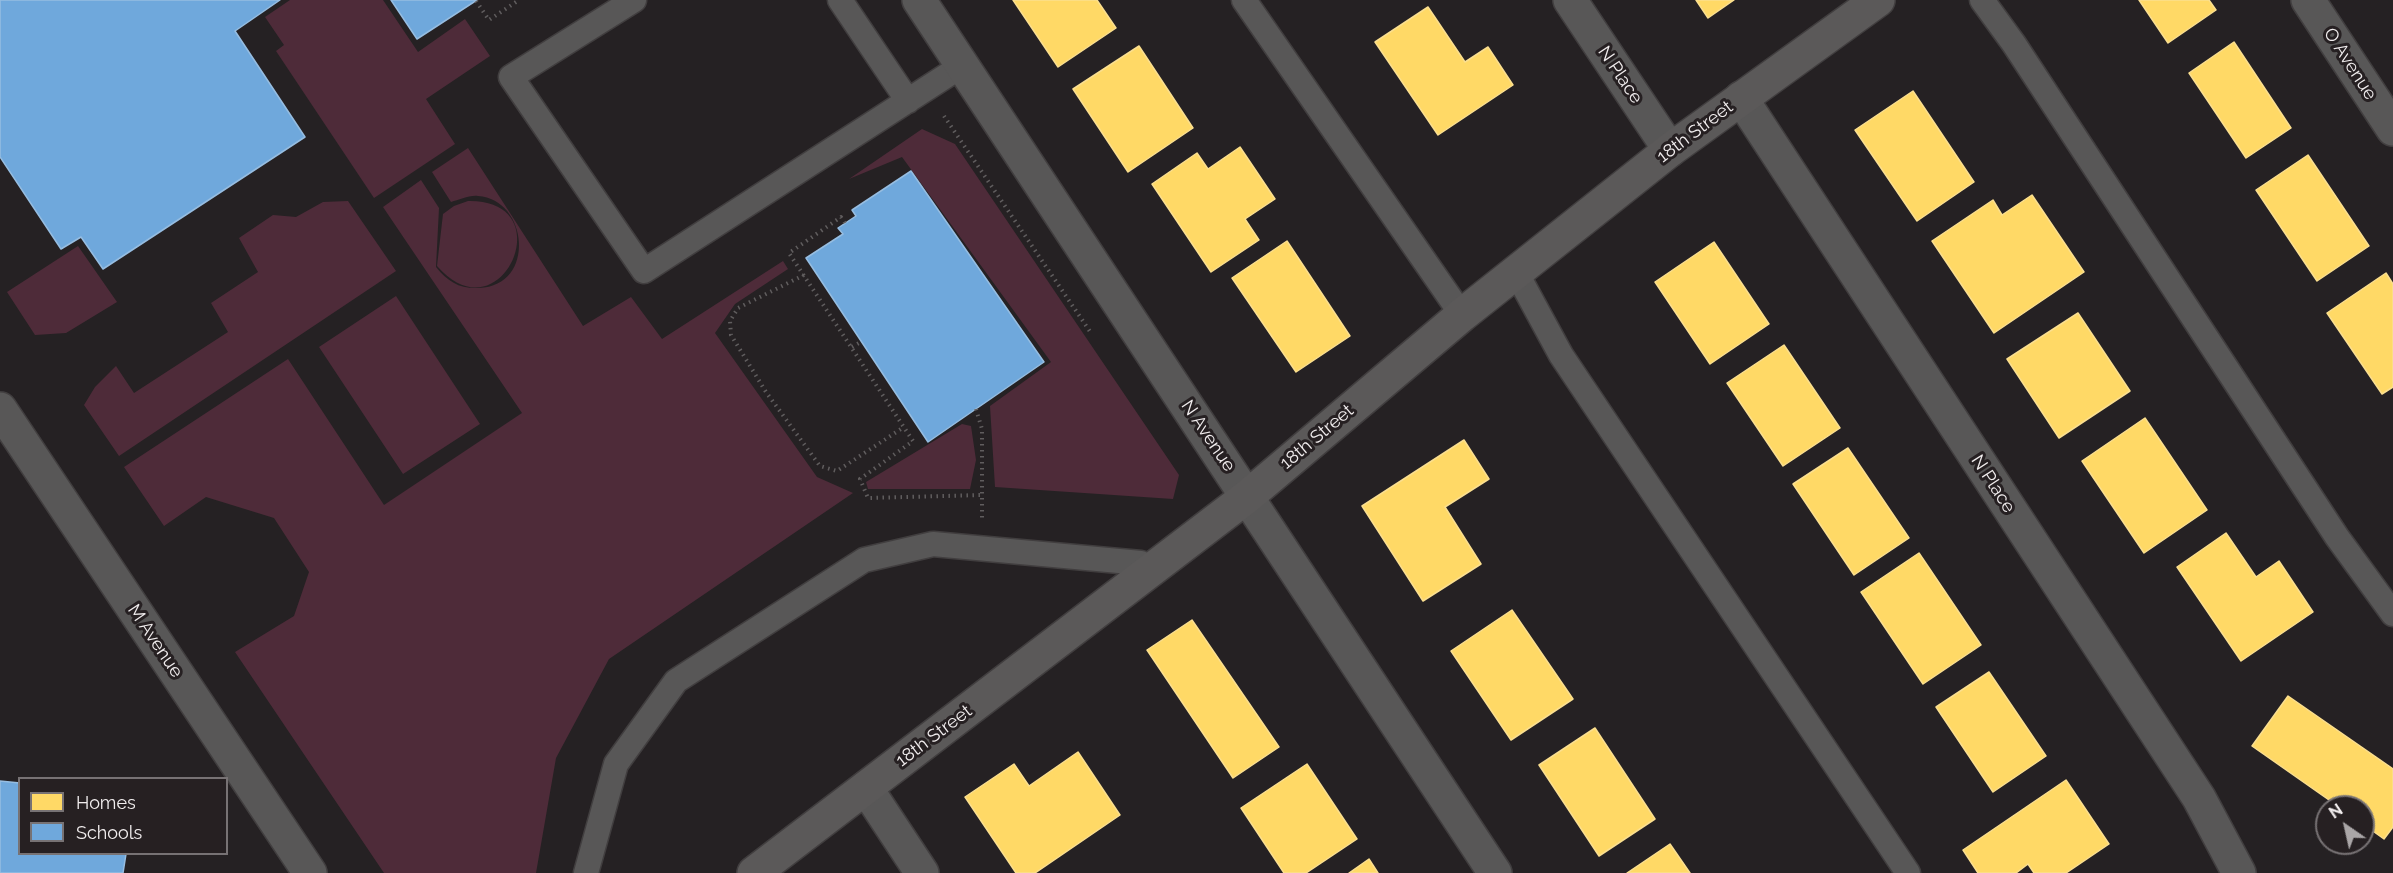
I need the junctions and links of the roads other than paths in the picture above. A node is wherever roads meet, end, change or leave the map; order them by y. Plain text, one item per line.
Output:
1 (634, 0) edge
2 (840, 0) edge
3 (919, 0) edge
4 (1244, 0) edge
5 (1570, 0) edge
6 (1878, 0) edge
7 (1982, 0) edge
8 (2308, 0) edge
9 (963, 66) junction
10 (917, 95) junction
11 (1741, 98) junction
12 (2393, 129) edge
13 (1670, 150) junction
14 (1516, 272) junction
15 (1462, 315) junction
16 (0, 410) edge
17 (1248, 496) junction
18 (1150, 570) junction
19 (2393, 614) edge
20 (866, 788) junction
21 (310, 873) edge
22 (586, 873) edge
23 (754, 873) edge
24 (922, 873) edge
25 (1495, 873) edge
26 (1908, 873) edge
27 (2239, 873) edge

1 - 10 lane
2 - 10 lane
3 - 9 street, N Avenue
4 - 15 lane
5 - 13 street, N Place
6 - 11 street, 18th Street
7 - 19 lane
8 - 12 street, O Avenue
9 - 10 lane
9 - 17 street, N Avenue
11 - 13 street, 18th Street
11 - 27 street, N Place
13 - 14 street, 18th Street
14 - 15 street, 18th Street
14 - 26 lane
15 - 17 street, 18th Street
16 - 21 street, M Avenue
17 - 18 street, 18th Street
17 - 25 street, N Avenue
18 - 20 street, 18th Street
18 - 22 lane
20 - 23 street, 18th Street
20 - 24 street

